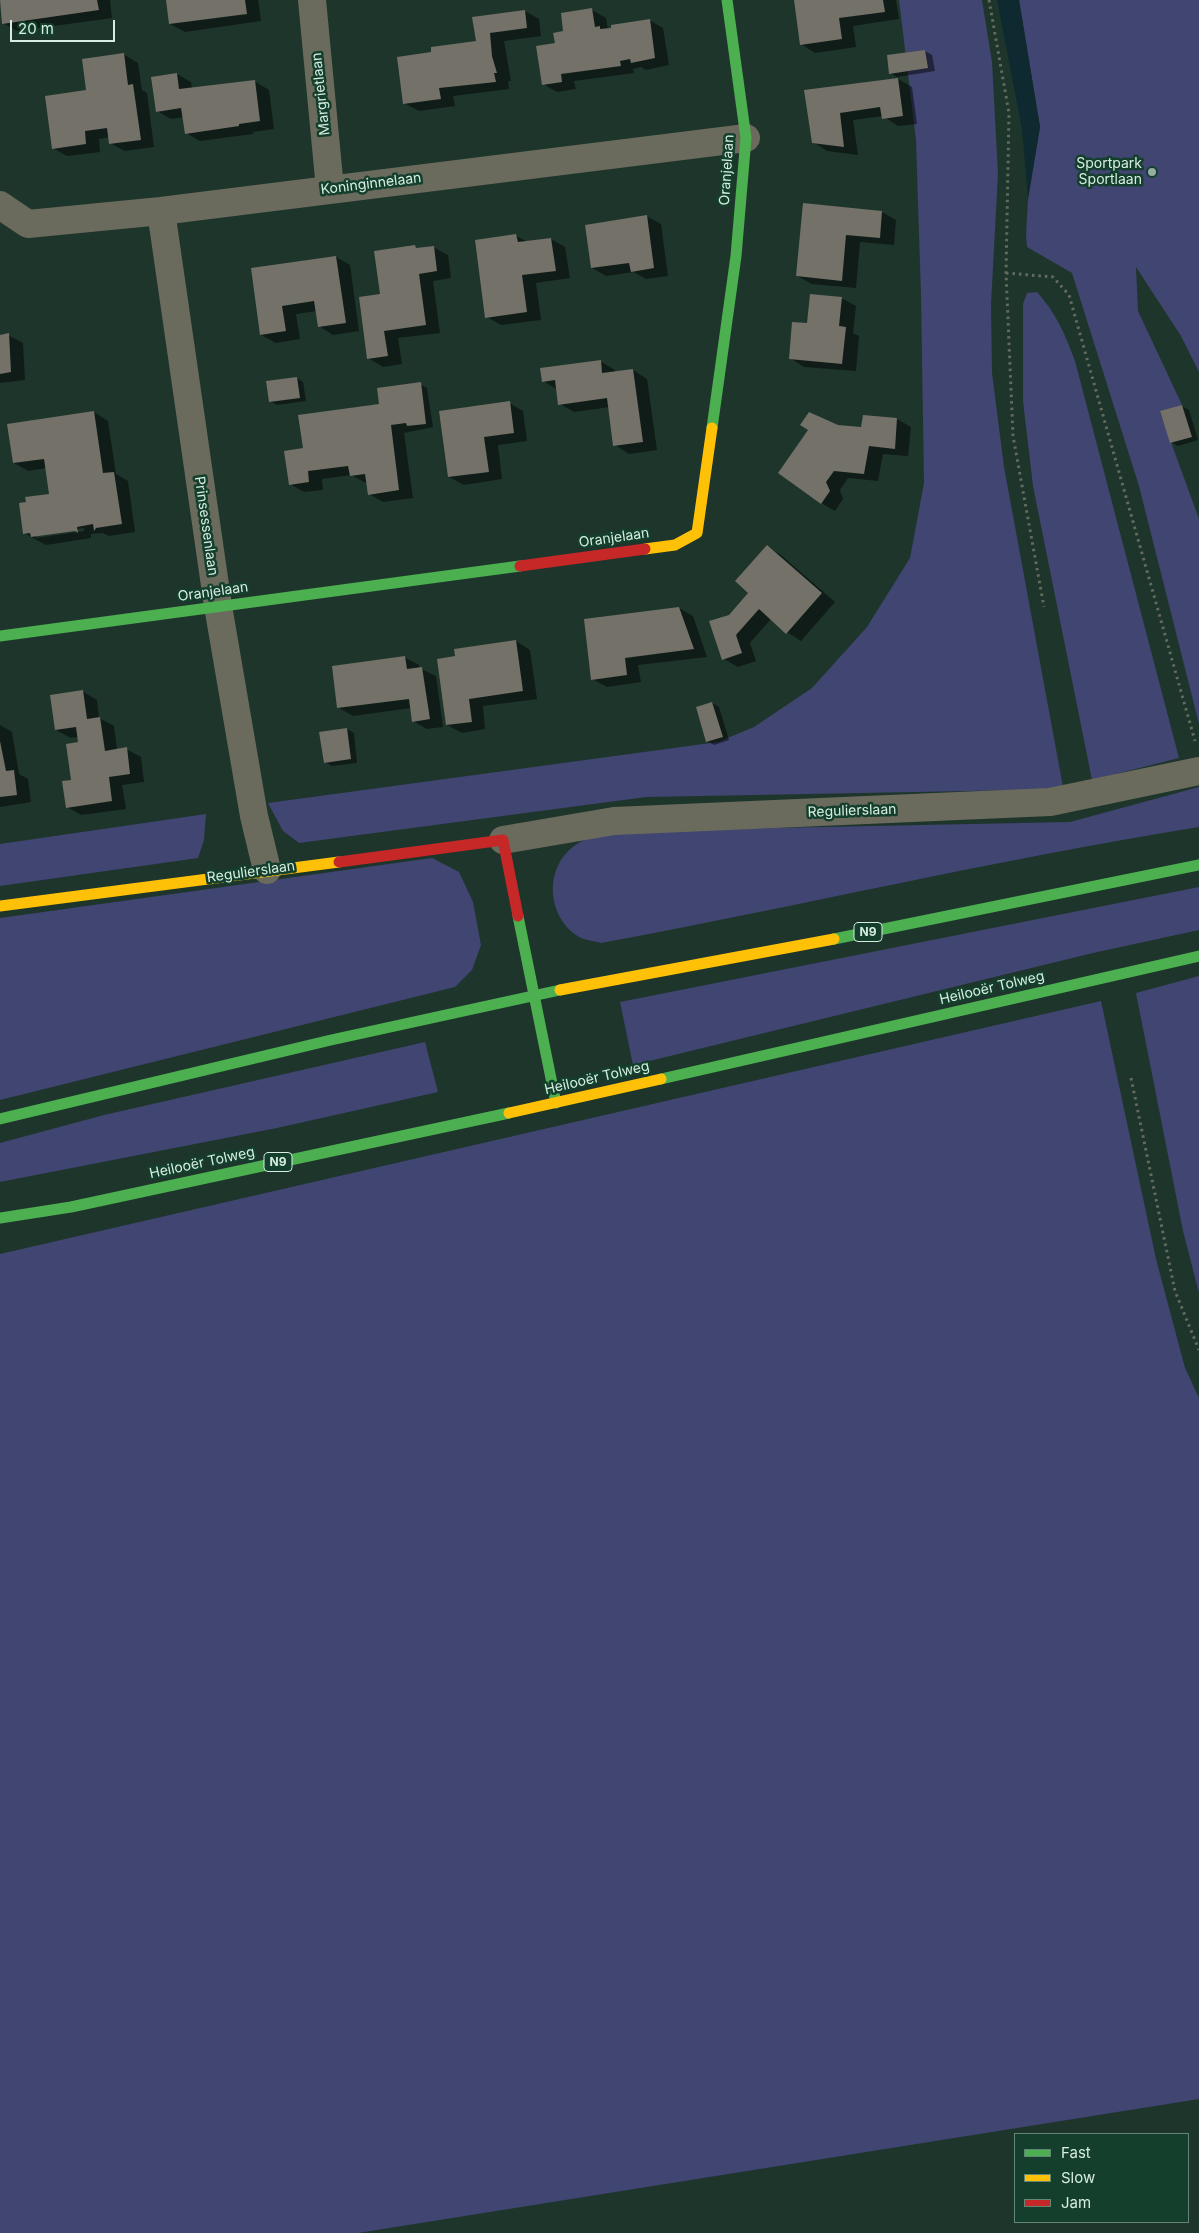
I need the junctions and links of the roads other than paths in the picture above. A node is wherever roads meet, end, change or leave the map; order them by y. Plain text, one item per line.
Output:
1 (312, 0) edge
2 (727, 0) edge
3 (746, 138) junction
4 (330, 189) junction
5 (0, 205) edge
6 (161, 211) junction
7 (218, 606) junction
8 (0, 636) edge
9 (1199, 771) edge
10 (503, 840) junction
11 (1199, 865) edge
12 (267, 870) junction
13 (0, 906) edge
14 (1199, 956) edge
15 (536, 995) junction
16 (556, 1103) junction
17 (0, 1119) edge
18 (0, 1218) edge

1 - 4 street, Margrietlaan
2 - 3 main road, Oranjelaan
3 - 4 street, Koninginnelaan
3 - 7 main road, Oranjelaan
4 - 6 street, Koninginnelaan
5 - 6 street, Koninginnelaan
6 - 7 street, Prinsessenlaan
7 - 8 main road, Oranjelaan
7 - 12 street, Prinsessenlaan
9 - 10 street, Regulierslaan
10 - 12 main road, Regulierslaan
10 - 15 main road
11 - 15 main road, N9
12 - 13 main road, Regulierslaan
14 - 16 main road, Heilooër Tolweg / N9
15 - 16 main road
15 - 17 main road, N9
16 - 18 main road, Heilooër Tolweg / N9

